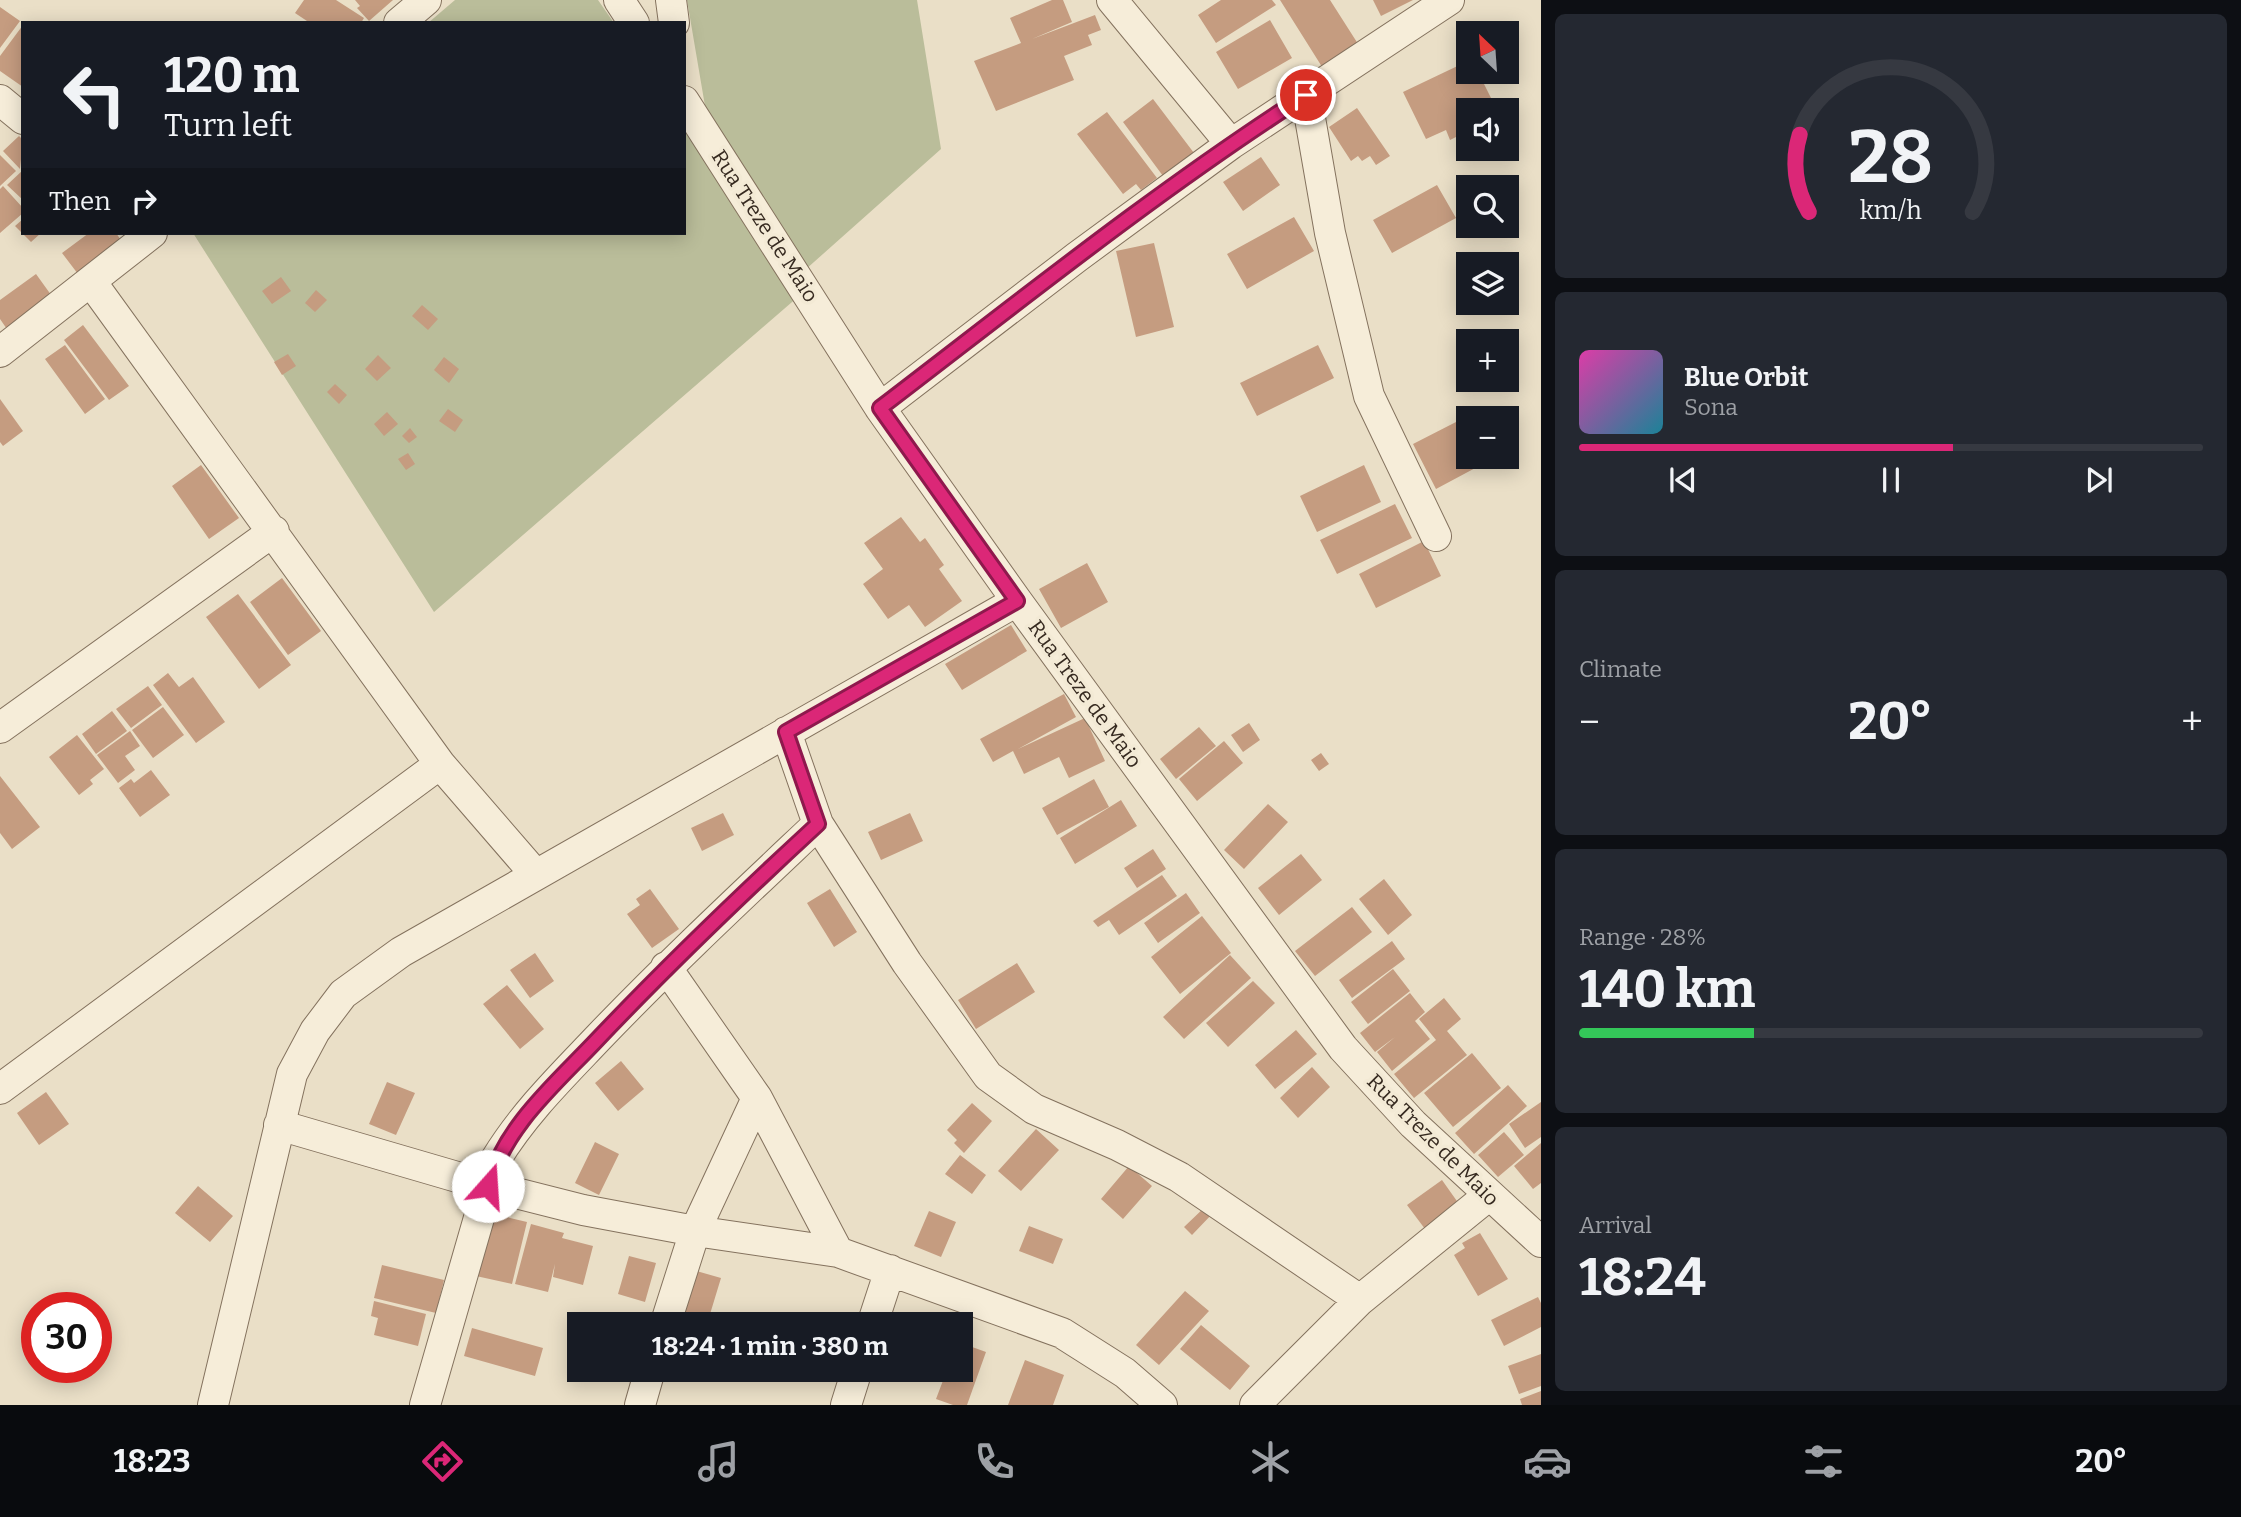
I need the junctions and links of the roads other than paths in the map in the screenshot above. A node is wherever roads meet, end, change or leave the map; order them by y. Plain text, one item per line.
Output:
1 (426, 0) edge
2 (619, 0) edge
3 (671, 0) edge
4 (1112, 0) edge
5 (1449, 0) edge
6 (401, 21) edge
7 (633, 21) edge
8 (674, 21) edge
9 (1306, 95) junction
10 (0, 100) edge
11 (686, 104) edge
12 (21, 117) edge
13 (1231, 144) junction
14 (150, 235) edge
15 (92, 283) junction
16 (0, 352) edge
17 (880, 408) junction
18 (274, 531) junction
19 (1436, 536) dead end
20 (1017, 601) junction
21 (0, 728) edge
22 (786, 732) junction
23 (440, 764) junction
24 (818, 824) junction
25 (536, 875) junction
26 (666, 967) junction
27 (0, 1089) edge
28 (757, 1097) junction
29 (279, 1125) junction
30 (488, 1186) junction
31 (1488, 1196) junction
32 (695, 1231) junction
33 (1541, 1242) edge
34 (838, 1252) junction
35 (890, 1270) junction
36 (1360, 1300) junction
37 (669, 1312) edge
38 (876, 1312) edge
39 (647, 1382) edge
40 (853, 1382) edge
41 (214, 1405) edge
42 (425, 1405) edge
43 (640, 1405) edge
44 (846, 1405) edge
45 (1162, 1405) edge
46 (1255, 1405) edge

1 - 6 street
2 - 7 street
3 - 8 street
4 - 13 street
5 - 9 street
9 - 13 street
9 - 19 street
10 - 12 street
11 - 17 street, Rua Treze de Maio
13 - 17 street
14 - 15 street
15 - 16 street
15 - 18 street
17 - 20 street, Rua Treze de Maio
18 - 21 street
18 - 23 street
20 - 22 street
20 - 31 street, Rua Treze de Maio
22 - 24 street
22 - 25 street
23 - 25 street
23 - 27 street
24 - 26 street
24 - 36 street
25 - 29 street
26 - 28 street
26 - 30 street
28 - 32 street
28 - 34 street
29 - 30 street
29 - 41 street
30 - 32 street
30 - 42 street
31 - 33 street, Rua Treze de Maio
31 - 36 street
32 - 34 street
32 - 37 street
34 - 35 street
35 - 38 street
35 - 45 street
36 - 46 street
39 - 43 street
40 - 44 street

